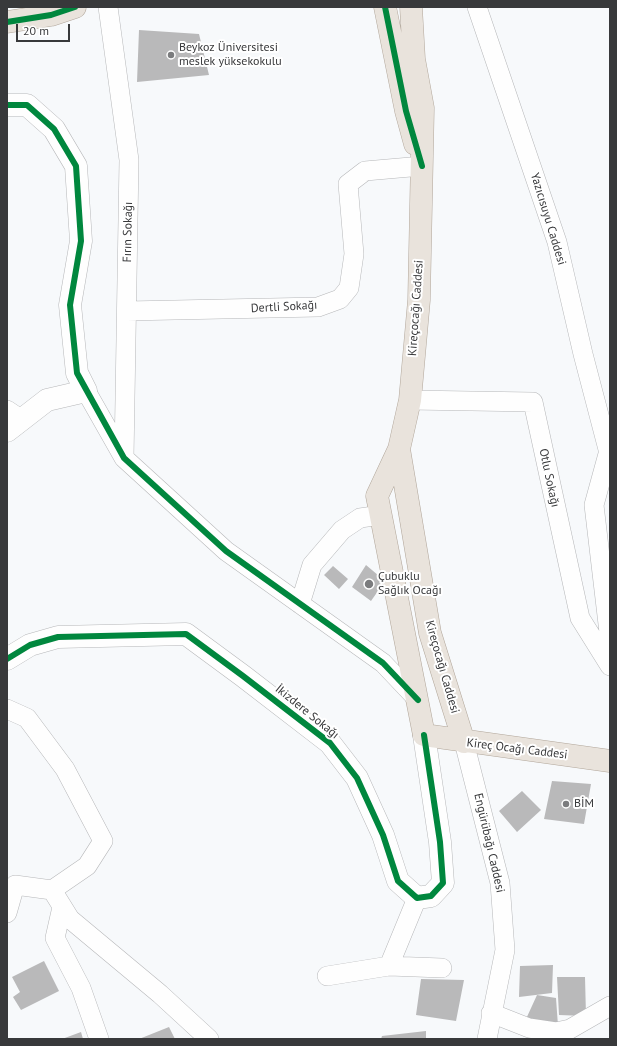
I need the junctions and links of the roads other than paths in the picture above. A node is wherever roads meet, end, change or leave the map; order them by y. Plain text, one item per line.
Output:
1 (75, 7) edge
2 (108, 7) edge
3 (380, 7) edge
4 (385, 7) edge
5 (401, 7) edge
6 (411, 7) edge
7 (477, 7) edge
8 (7, 22) edge
9 (393, 43) junction
10 (414, 60) junction
11 (7, 105) edge
12 (422, 166) junction
13 (126, 312) junction
14 (86, 392) junction
15 (410, 400) junction
16 (12, 420) edge
17 (398, 448) junction
18 (609, 456) edge
19 (124, 458) junction
20 (381, 515) junction
21 (300, 604) junction
22 (610, 641) edge
23 (7, 659) edge
24 (610, 666) edge
25 (418, 700) junction
26 (7, 709) edge
27 (424, 736) junction
28 (464, 742) junction
29 (610, 761) edge
30 (52, 890) junction
31 (417, 898) junction
32 (62, 907) junction
33 (7, 913) edge
34 (389, 966) junction
35 (442, 968) dead end
36 (327, 976) dead end
37 (610, 1006) edge
38 (491, 1013) junction
39 (489, 1038) edge
40 (99, 1039) edge
41 (209, 1039) edge

1 - 8 main road
2 - 13 street, Fırın Sokağı
3 - 9 main road
4 - 9 main road
5 - 10 main road
6 - 10 main road
7 - 18 street, Yazıcısuyu Caddesi
9 - 12 main road
10 - 12 main road, Kireçocağı Caddesi
11 - 14 street
12 - 13 street, Dertli Sokağı
12 - 15 main road, Kireçocağı Caddesi
13 - 19 street, Fırın Sokağı
14 - 16 street
14 - 19 street
15 - 17 main road, Kireçocağı Caddesi
15 - 24 street, Otlu Sokağı
17 - 20 main road, Kireçocağı Caddesi
17 - 28 main road, Kireçocağı Caddesi
18 - 22 street
19 - 21 street
20 - 21 street
20 - 25 main road, Kireçocağı Caddesi
21 - 25 street
23 - 31 street, İkizdere Sokağı
25 - 27 main road, Kireçocağı Caddesi
26 - 30 street
27 - 28 main road, Kireç Ocağı Caddesi
27 - 31 street
28 - 29 main road, Kireç Ocağı Caddesi
28 - 38 street, Engürübağı Caddesi
30 - 32 street
30 - 33 street
31 - 34 street
32 - 40 street
32 - 41 street
34 - 35 street
34 - 36 street
37 - 38 street
38 - 39 street, Engürübağı Caddesi

